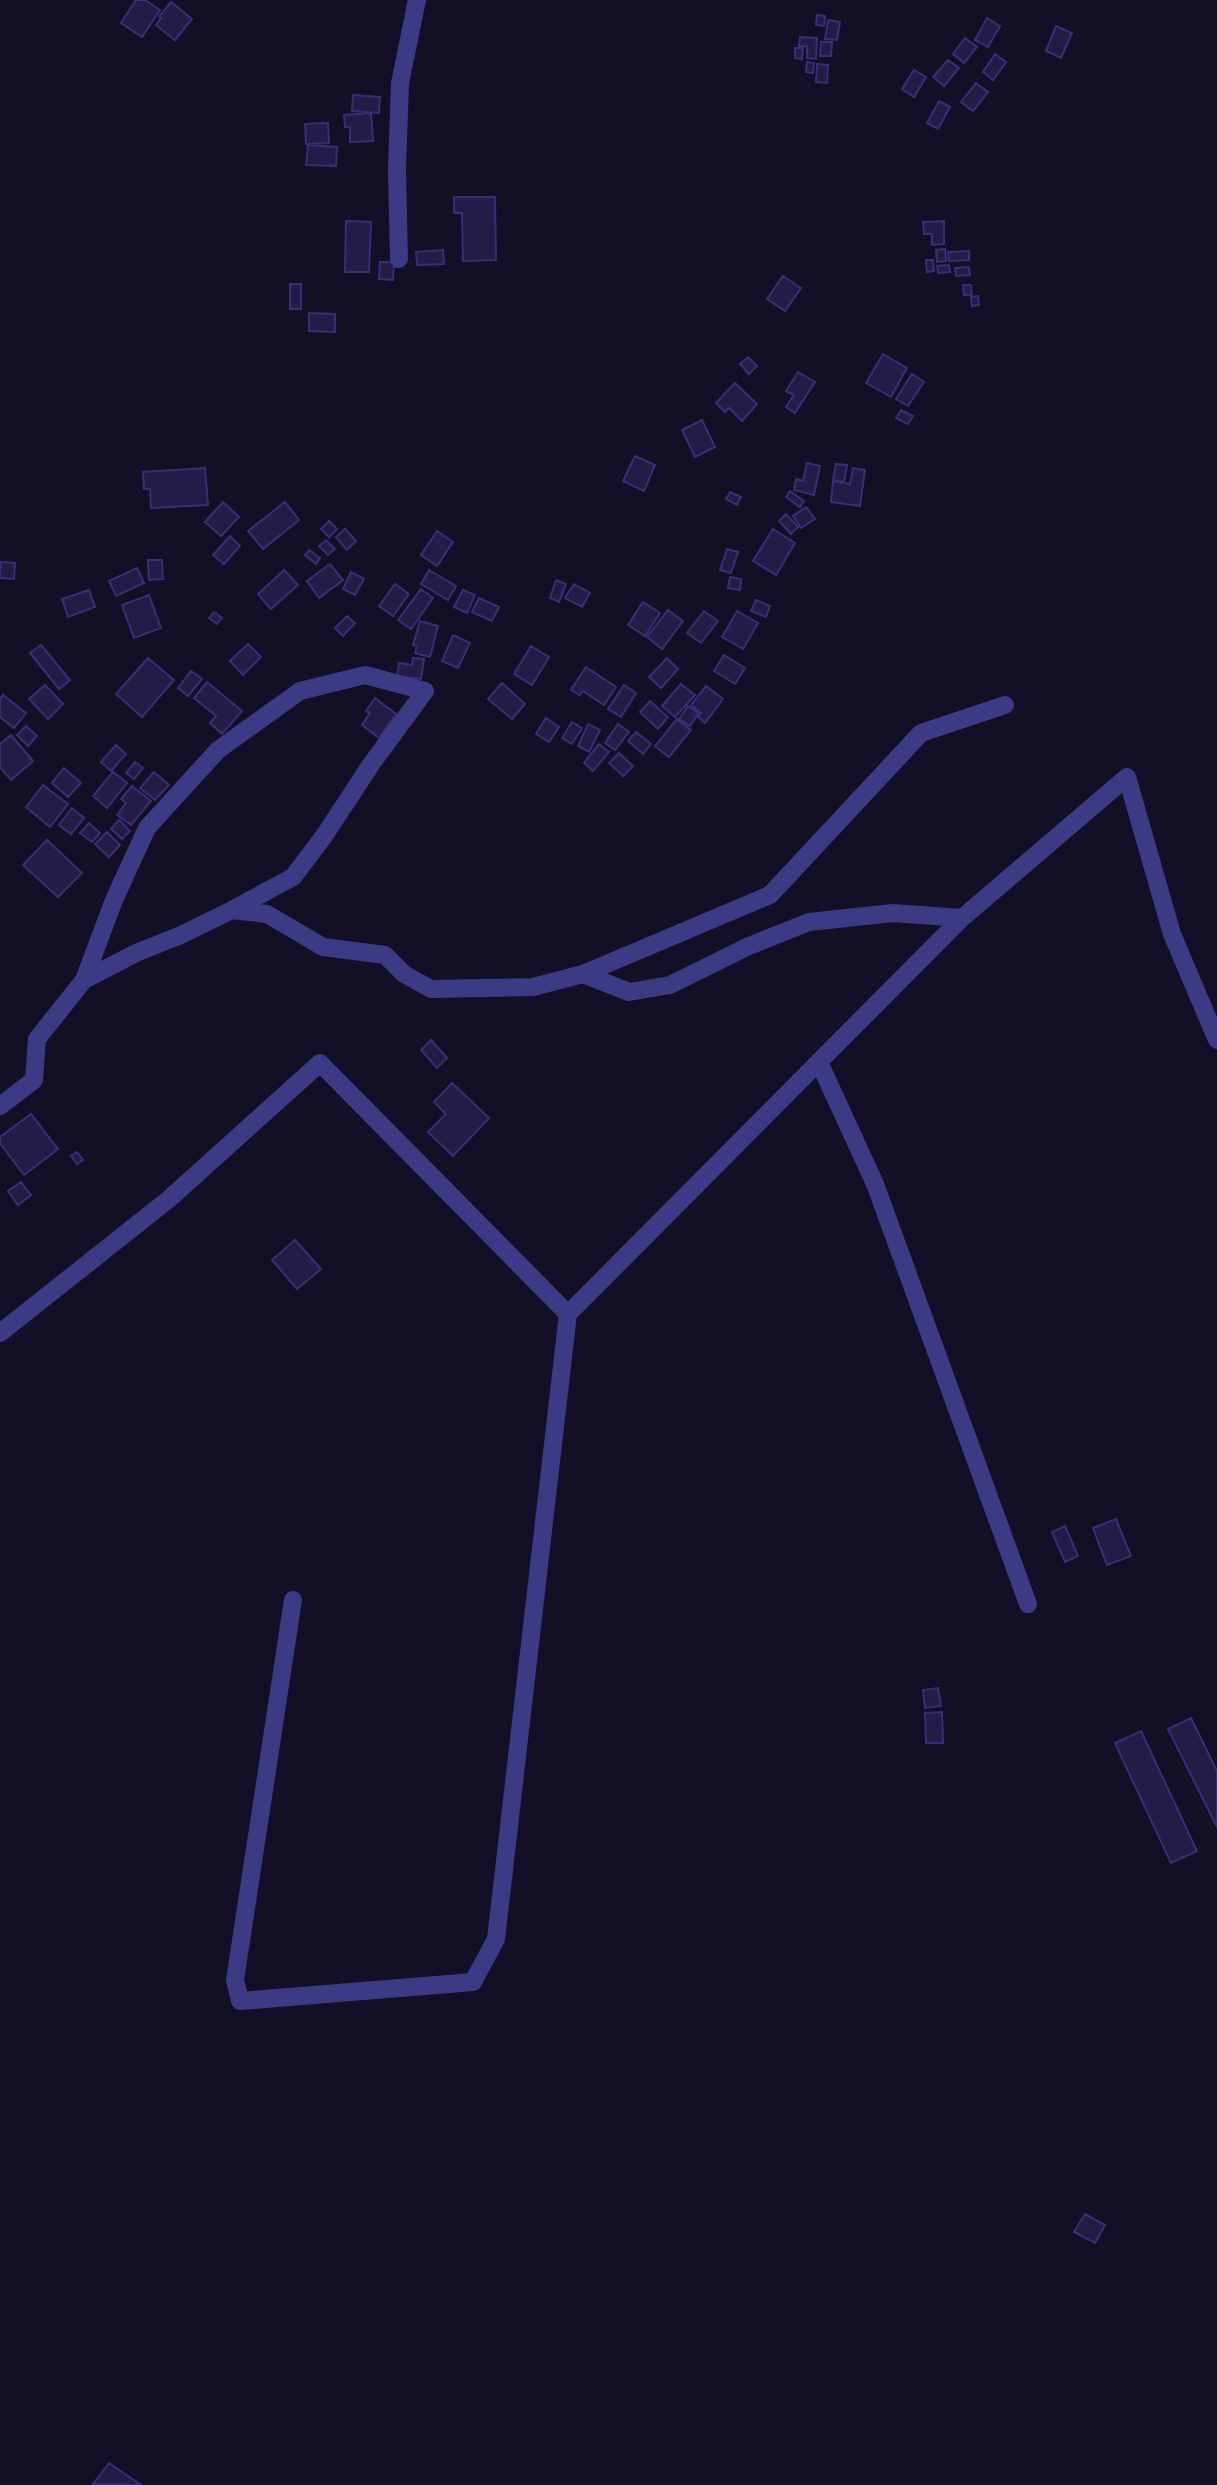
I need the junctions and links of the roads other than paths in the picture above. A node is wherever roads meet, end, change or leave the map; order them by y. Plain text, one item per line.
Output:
1 (417, 0) edge
2 (399, 259) dead end
3 (1005, 705) dead end
4 (232, 910) junction
5 (962, 918) junction
6 (583, 974) junction
7 (84, 980) junction
8 (1217, 1040) edge
9 (819, 1062) junction
10 (0, 1106) edge
11 (568, 1314) junction
12 (0, 1333) edge
13 (293, 1600) dead end
14 (1028, 1604) dead end

1 - 2 street
3 - 6 street
4 - 6 street
4 - 7 street
4 - 7 street
5 - 6 street
5 - 8 street
5 - 9 street
7 - 10 street
9 - 11 street
9 - 14 street
11 - 12 street
11 - 13 street

